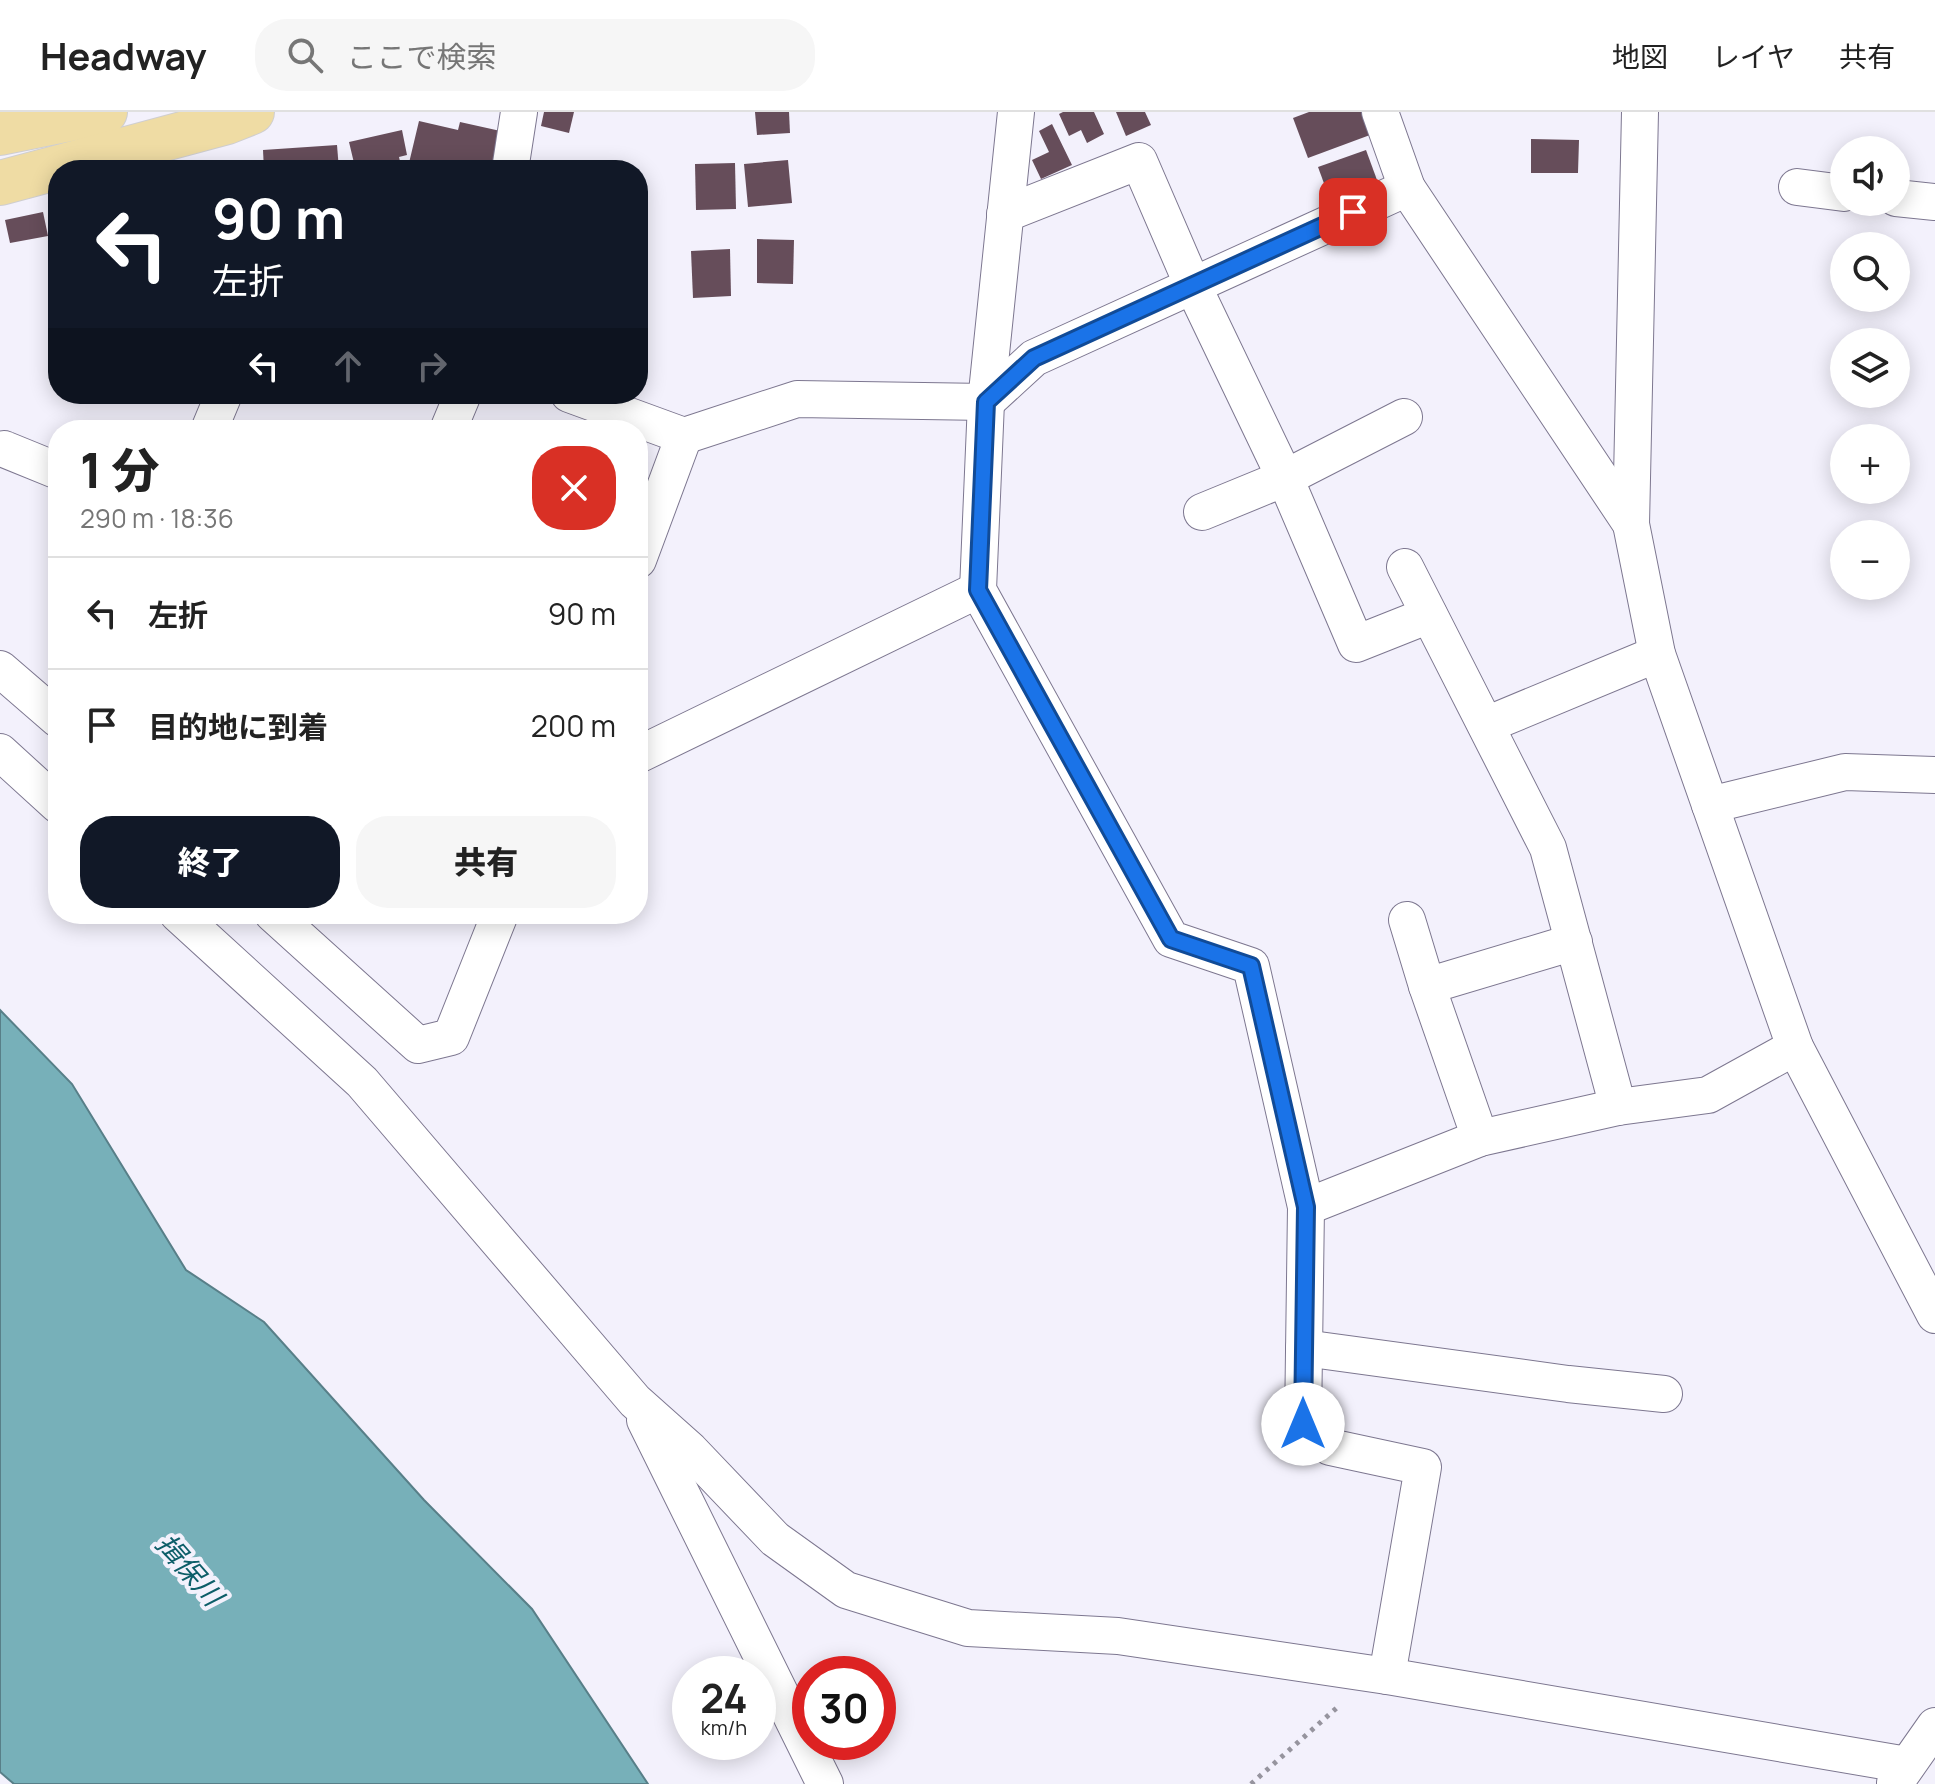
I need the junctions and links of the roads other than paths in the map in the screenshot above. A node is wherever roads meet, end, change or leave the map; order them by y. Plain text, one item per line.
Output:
1 (105, 112) edge
2 (252, 112) edge
3 (519, 112) edge
4 (1016, 112) edge
5 (1380, 112) edge
6 (1640, 112) edge
7 (25, 124) edge
8 (96, 160) edge
9 (512, 160) edge
10 (48, 173) edge
11 (0, 183) edge
12 (1797, 187) dead end
13 (1407, 188) junction
14 (1830, 191) edge
15 (1910, 199) edge
16 (1935, 202) edge
17 (1005, 214) junction
18 (1193, 286) junction
19 (986, 402) junction
20 (596, 404) edge
21 (1404, 417) dead end
22 (640, 420) edge
23 (648, 423) edge
24 (684, 436) junction
25 (4, 449) dead end
26 (48, 467) edge
27 (1285, 478) junction
28 (1202, 512) dead end
29 (1631, 524) junction
30 (648, 533) edge
31 (1405, 567) dead end
32 (978, 590) junction
33 (1429, 615) junction
34 (1657, 654) junction
35 (0, 669) edge
36 (48, 710) edge
37 (1486, 725) junction
38 (648, 750) edge
39 (0, 752) edge
40 (1935, 775) edge
41 (48, 796) edge
42 (1710, 805) junction
43 (1407, 920) dead end
44 (189, 924) edge
45 (284, 924) edge
46 (496, 924) edge
47 (1574, 942) junction
48 (1427, 986) junction
49 (1795, 1047) junction
50 (1618, 1107) junction
51 (1480, 1138) junction
52 (1306, 1207) junction
53 (1935, 1315) edge
54 (1304, 1348) junction
55 (1664, 1394) dead end
56 (635, 1401) junction
57 (1387, 1676) junction
58 (1935, 1726) edge
59 (1900, 1774) edge
60 (825, 1784) edge

1 - 7 highway
2 - 8 highway
3 - 9 street
4 - 17 street
5 - 13 street
6 - 29 street
10 - 11 highway
12 - 14 street
13 - 18 street
13 - 29 street
15 - 16 street
17 - 18 street
17 - 19 street
18 - 19 street
18 - 27 street
19 - 24 street
19 - 32 street
20 - 22 street
21 - 27 street
23 - 24 street
24 - 30 street
25 - 26 street
27 - 28 street
27 - 33 street
29 - 34 street
31 - 33 street
32 - 38 street
32 - 52 street
33 - 37 street
34 - 37 street
34 - 42 street
35 - 36 street
37 - 47 street
39 - 41 street
40 - 42 street
42 - 49 street
43 - 48 street
44 - 56 street
45 - 46 street
47 - 48 street
47 - 50 street
48 - 51 street
49 - 50 street
49 - 53 street
50 - 51 street
51 - 52 street
52 - 54 street
54 - 55 street
54 - 57 street
56 - 57 street
56 - 60 street
57 - 59 street
58 - 59 street

